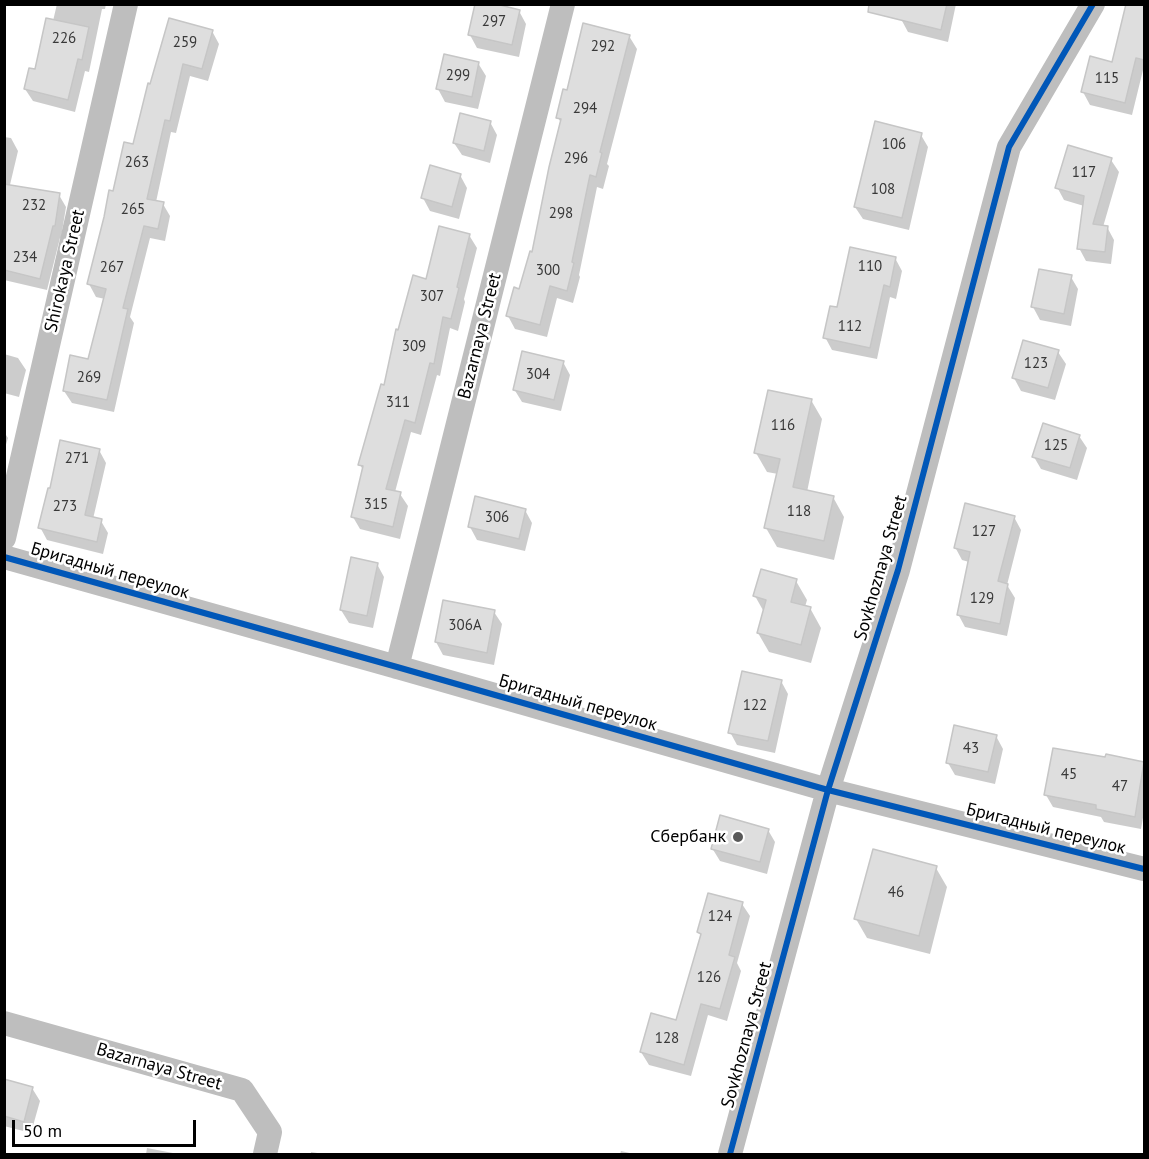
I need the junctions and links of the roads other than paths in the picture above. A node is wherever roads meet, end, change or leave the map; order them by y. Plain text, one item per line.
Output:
1 (126, 4) edge
2 (563, 4) edge
3 (1093, 4) edge
4 (4, 538) edge
5 (4, 557) edge
6 (397, 667) junction
7 (828, 790) junction
8 (1144, 869) edge
9 (4, 1023) edge
10 (265, 1155) edge
11 (730, 1155) edge

1 - 4 street, Shirokaya Street
2 - 6 street, Bazarnaya Street
3 - 7 street, Sovkhoznaya Street
5 - 6 street, Бригадный переулок
6 - 7 street, Бригадный переулок
7 - 8 street, Бригадный переулок
7 - 11 street, Sovkhoznaya Street
9 - 10 street, Bazarnaya Street

